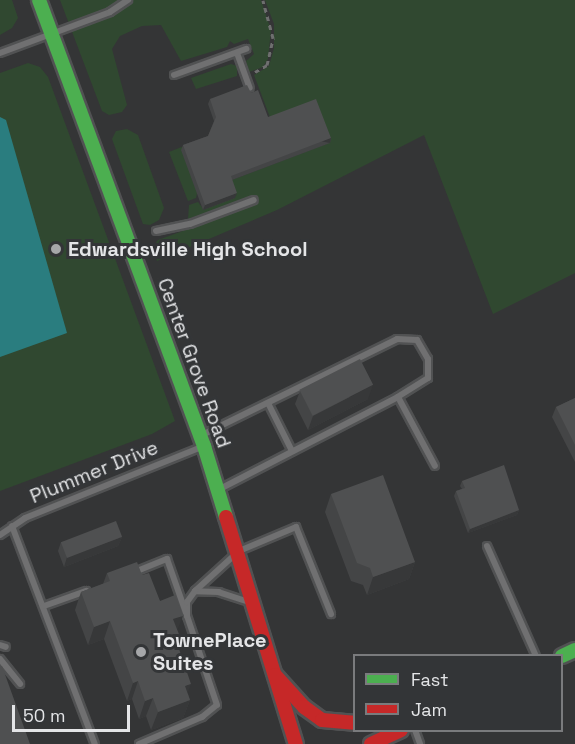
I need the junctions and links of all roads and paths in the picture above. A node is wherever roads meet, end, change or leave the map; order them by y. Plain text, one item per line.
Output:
1 (39, 0) edge
2 (128, 0) edge
3 (263, 0) edge
4 (51, 32) junction
5 (246, 49) dead end
6 (0, 53) edge
7 (237, 53) junction
8 (174, 75) dead end
9 (254, 81) dead end
10 (250, 88) edge
11 (254, 200) dead end
12 (156, 231) dead end
13 (398, 397) junction
14 (268, 403) junction
15 (202, 441) junction
16 (292, 451) junction
17 (435, 466) dead end
18 (219, 489) junction
19 (12, 526) junction
20 (0, 535) edge
21 (487, 546) dead end
22 (239, 551) junction
23 (126, 575) edge
24 (95, 587) edge
25 (195, 591) junction
26 (255, 605) junction
27 (44, 606) junction
28 (331, 614) dead end
29 (187, 616) junction
30 (535, 654) edge
31 (0, 659) edge
32 (275, 675) junction
33 (20, 684) dead end
34 (353, 723) edge
35 (394, 737) edge
36 (95, 744) edge
37 (138, 744) edge
38 (296, 744) edge
39 (371, 744) edge

1 - 4 street, Center Grove Road
2 - 4 lane
3 - 9 path
4 - 6 lane
4 - 15 street, Center Grove Road
5 - 7 lane
7 - 8 lane
7 - 10 lane
11 - 12 lane
13 - 14 lane, Plummer Drive
13 - 16 lane
13 - 17 lane
14 - 15 lane, Plummer Drive
14 - 16 lane
15 - 18 street, Center Grove Road
15 - 19 lane, Plummer Drive
16 - 18 lane
18 - 22 street, Center Grove Road
19 - 20 lane, Plummer Drive
19 - 27 lane
21 - 30 lane
22 - 25 lane
22 - 26 street, Center Grove Road
22 - 28 lane
23 - 29 lane
24 - 27 lane
25 - 26 lane
25 - 29 lane
26 - 32 street, Center Grove Road
27 - 36 lane
29 - 37 lane
31 - 33 lane
32 - 34 street
32 - 38 street, Center Grove Road
35 - 39 street

